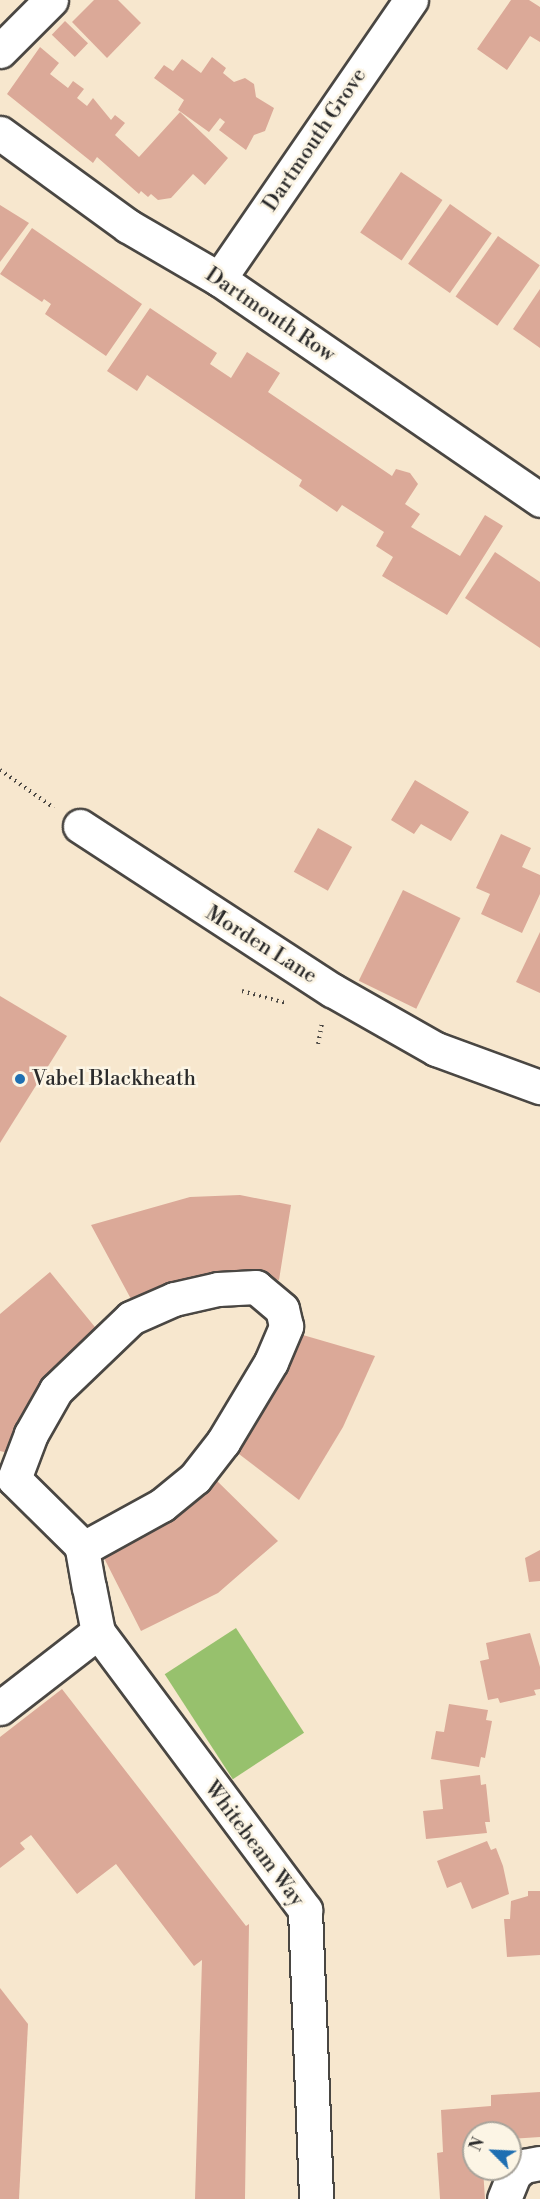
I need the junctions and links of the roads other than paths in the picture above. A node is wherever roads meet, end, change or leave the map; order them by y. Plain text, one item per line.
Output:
1 (51, 0) edge
2 (411, 0) edge
3 (0, 51) edge
4 (0, 133) edge
5 (219, 279) junction
6 (540, 500) edge
7 (80, 826) road end
8 (540, 1087) edge
9 (82, 1549) junction
10 (98, 1632) junction
11 (0, 1708) edge
12 (540, 2163) edge
13 (316, 2199) edge
14 (504, 2199) edge

1 - 3 street
2 - 5 street, Dartmouth Grove
4 - 5 street, Dartmouth Row
5 - 6 street, Dartmouth Row
7 - 8 street, Morden Lane
9 - 9 street
9 - 10 street
10 - 11 street
10 - 13 street, Whitebeam Way
12 - 14 street

